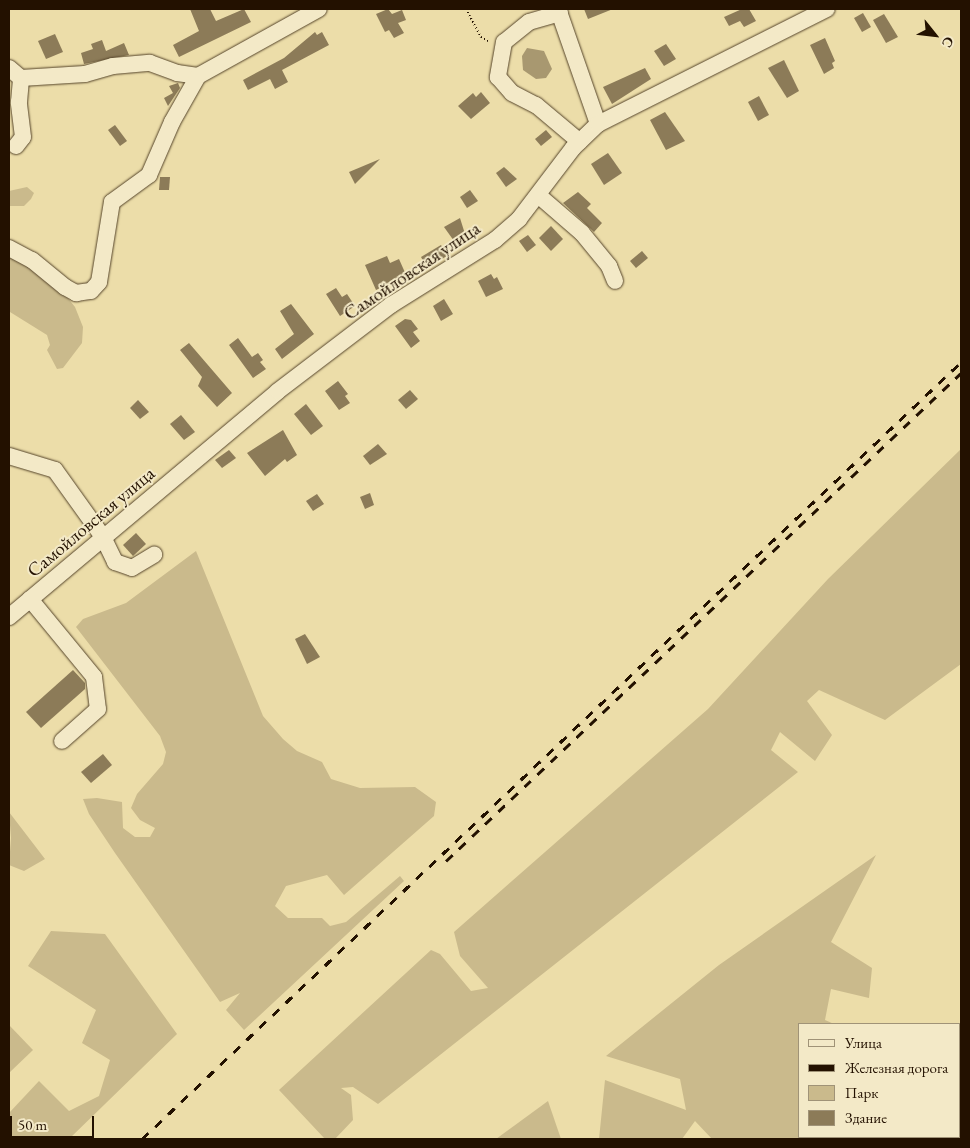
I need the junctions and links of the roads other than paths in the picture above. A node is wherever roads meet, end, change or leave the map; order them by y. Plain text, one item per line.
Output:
1 (319, 9) edge
2 (827, 9) edge
3 (559, 11) edge
4 (15, 73) edge
5 (198, 76) junction
6 (598, 124) junction
7 (580, 142) junction
8 (16, 146) dead end
9 (538, 195) junction
10 (9, 248) edge
11 (615, 281) dead end
12 (9, 456) edge
13 (103, 537) junction
14 (154, 555) dead end
15 (30, 599) junction
16 (11, 611) edge
17 (62, 741) dead end

1 - 5 street
2 - 6 street, Самойловская улица
3 - 6 street
3 - 7 street
4 - 5 street
4 - 8 street
5 - 10 street
6 - 7 street, Самойловская улица
7 - 9 street, Самойловская улица
9 - 11 street
9 - 13 street, Самойловская улица
12 - 13 street
13 - 14 street
13 - 15 street, Самойловская улица
15 - 16 street, Самойловская улица
15 - 17 street

